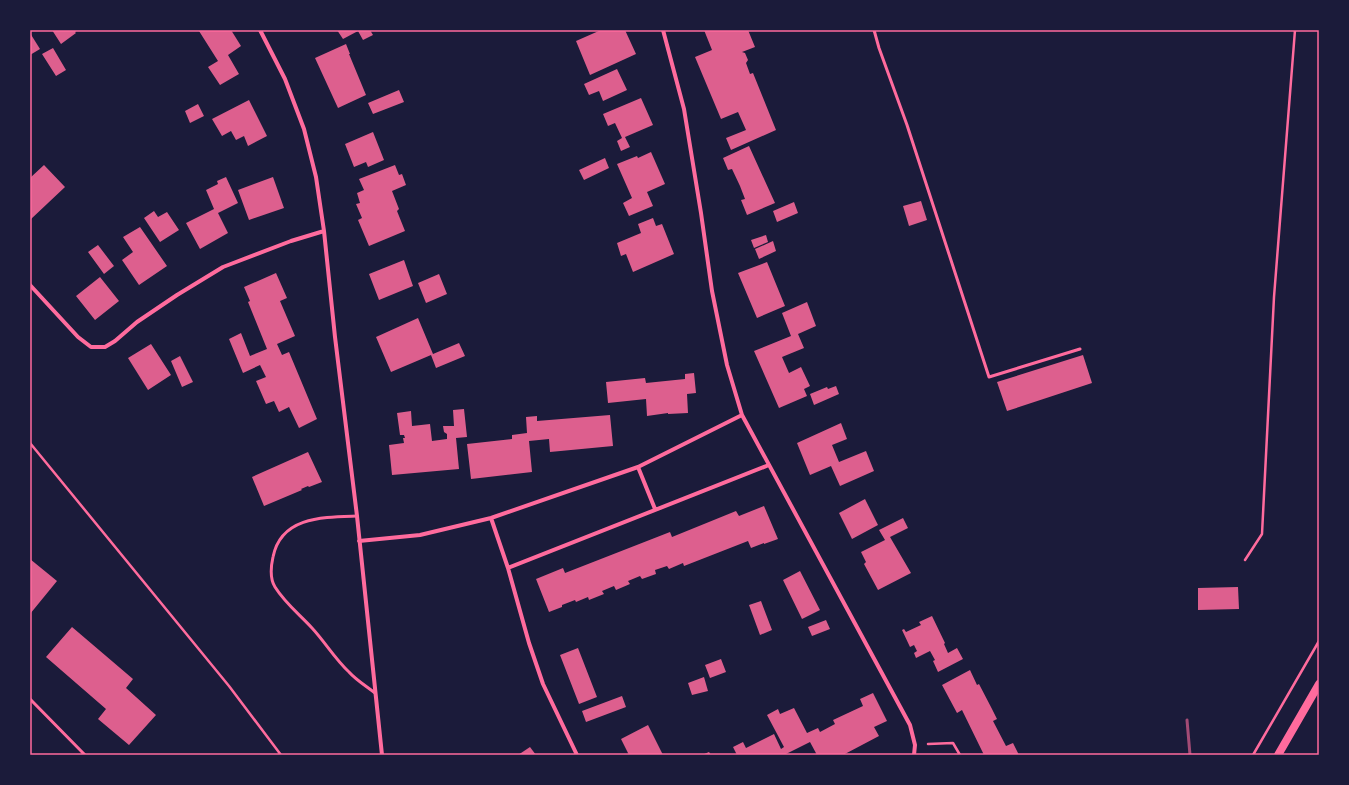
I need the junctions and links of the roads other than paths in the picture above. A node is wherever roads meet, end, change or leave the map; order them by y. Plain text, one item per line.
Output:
1 (260, 30) edge
2 (664, 30) edge
3 (874, 30) edge
4 (324, 231) junction
5 (30, 285) edge
6 (1080, 349) dead end
7 (742, 415) junction
8 (769, 465) junction
9 (638, 467) junction
10 (655, 509) junction
11 (357, 516) junction
12 (491, 518) junction
13 (359, 541) junction
14 (508, 568) junction
15 (1319, 684) edge
16 (375, 693) junction
17 (30, 699) edge
18 (85, 755) edge
19 (382, 755) edge
20 (577, 755) edge
21 (914, 755) edge
22 (1278, 755) edge

1 - 4 street
2 - 7 street
3 - 6 lane
4 - 5 street
4 - 11 street
7 - 8 street
7 - 9 street
8 - 10 street
8 - 21 street
9 - 10 street
9 - 12 street
10 - 14 street
11 - 13 street
11 - 16 lane
12 - 13 street
12 - 14 street
13 - 16 street
14 - 20 street
15 - 22 main road
16 - 19 street
17 - 18 lane

